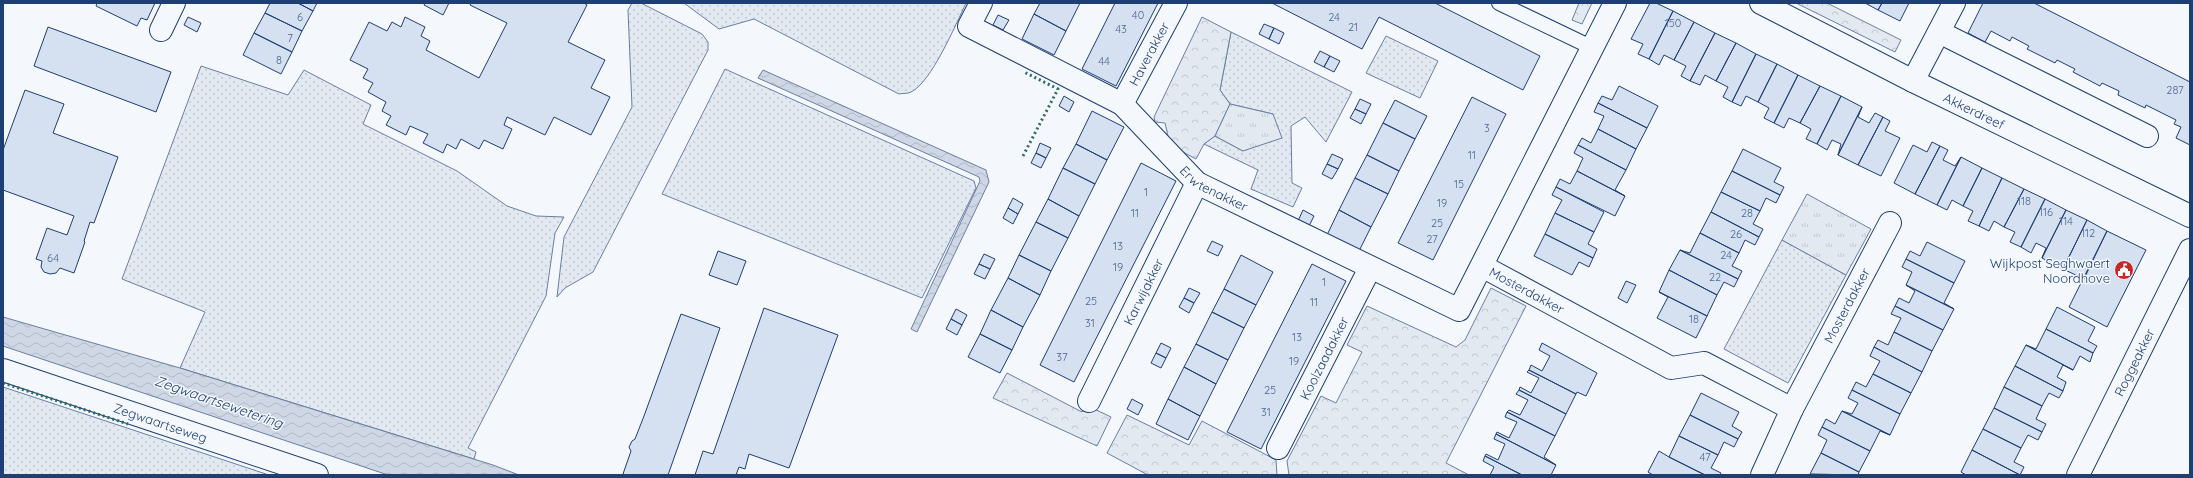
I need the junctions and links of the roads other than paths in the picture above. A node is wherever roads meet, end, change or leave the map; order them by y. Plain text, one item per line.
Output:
1 (174, 3) edge
2 (981, 3) edge
3 (1176, 3) edge
4 (1499, 3) edge
5 (1615, 3) edge
6 (1761, 3) edge
7 (1954, 3) edge
8 (161, 30) dead end
9 (1939, 32) junction
10 (1592, 48) junction
11 (1913, 81) junction
12 (1122, 104) junction
13 (2147, 136) dead end
14 (1196, 183) junction
15 (2190, 216) edge
16 (1890, 223) dead end
17 (2190, 250) edge
18 (1482, 266) junction
19 (1370, 268) junction
20 (3, 370) edge
21 (1089, 401) dead end
22 (1792, 409) junction
23 (1278, 448) dead end
24 (317, 475) edge
25 (1762, 475) edge
26 (2078, 475) edge

1 - 8 street
2 - 12 street, Erwtenakker
3 - 12 street, Haverakker
4 - 10 lane
5 - 10 street, Mosterdakker
6 - 11 street, Akkerdreef
7 - 9 street
9 - 11 street
9 - 13 street
10 - 18 street, Mosterdakker
11 - 15 street, Akkerdreef
12 - 14 street, Erwtenakker
14 - 19 street, Erwtenakker
14 - 21 street, Karwijakker
16 - 22 street, Mosterdakker
17 - 26 street, Roggeakker
18 - 19 street, Erwtenakker
18 - 22 street, Mosterdakker
19 - 23 street, Koolzaadakker
20 - 24 street, Zegwaartseweg
22 - 25 street, Mosterdakker

